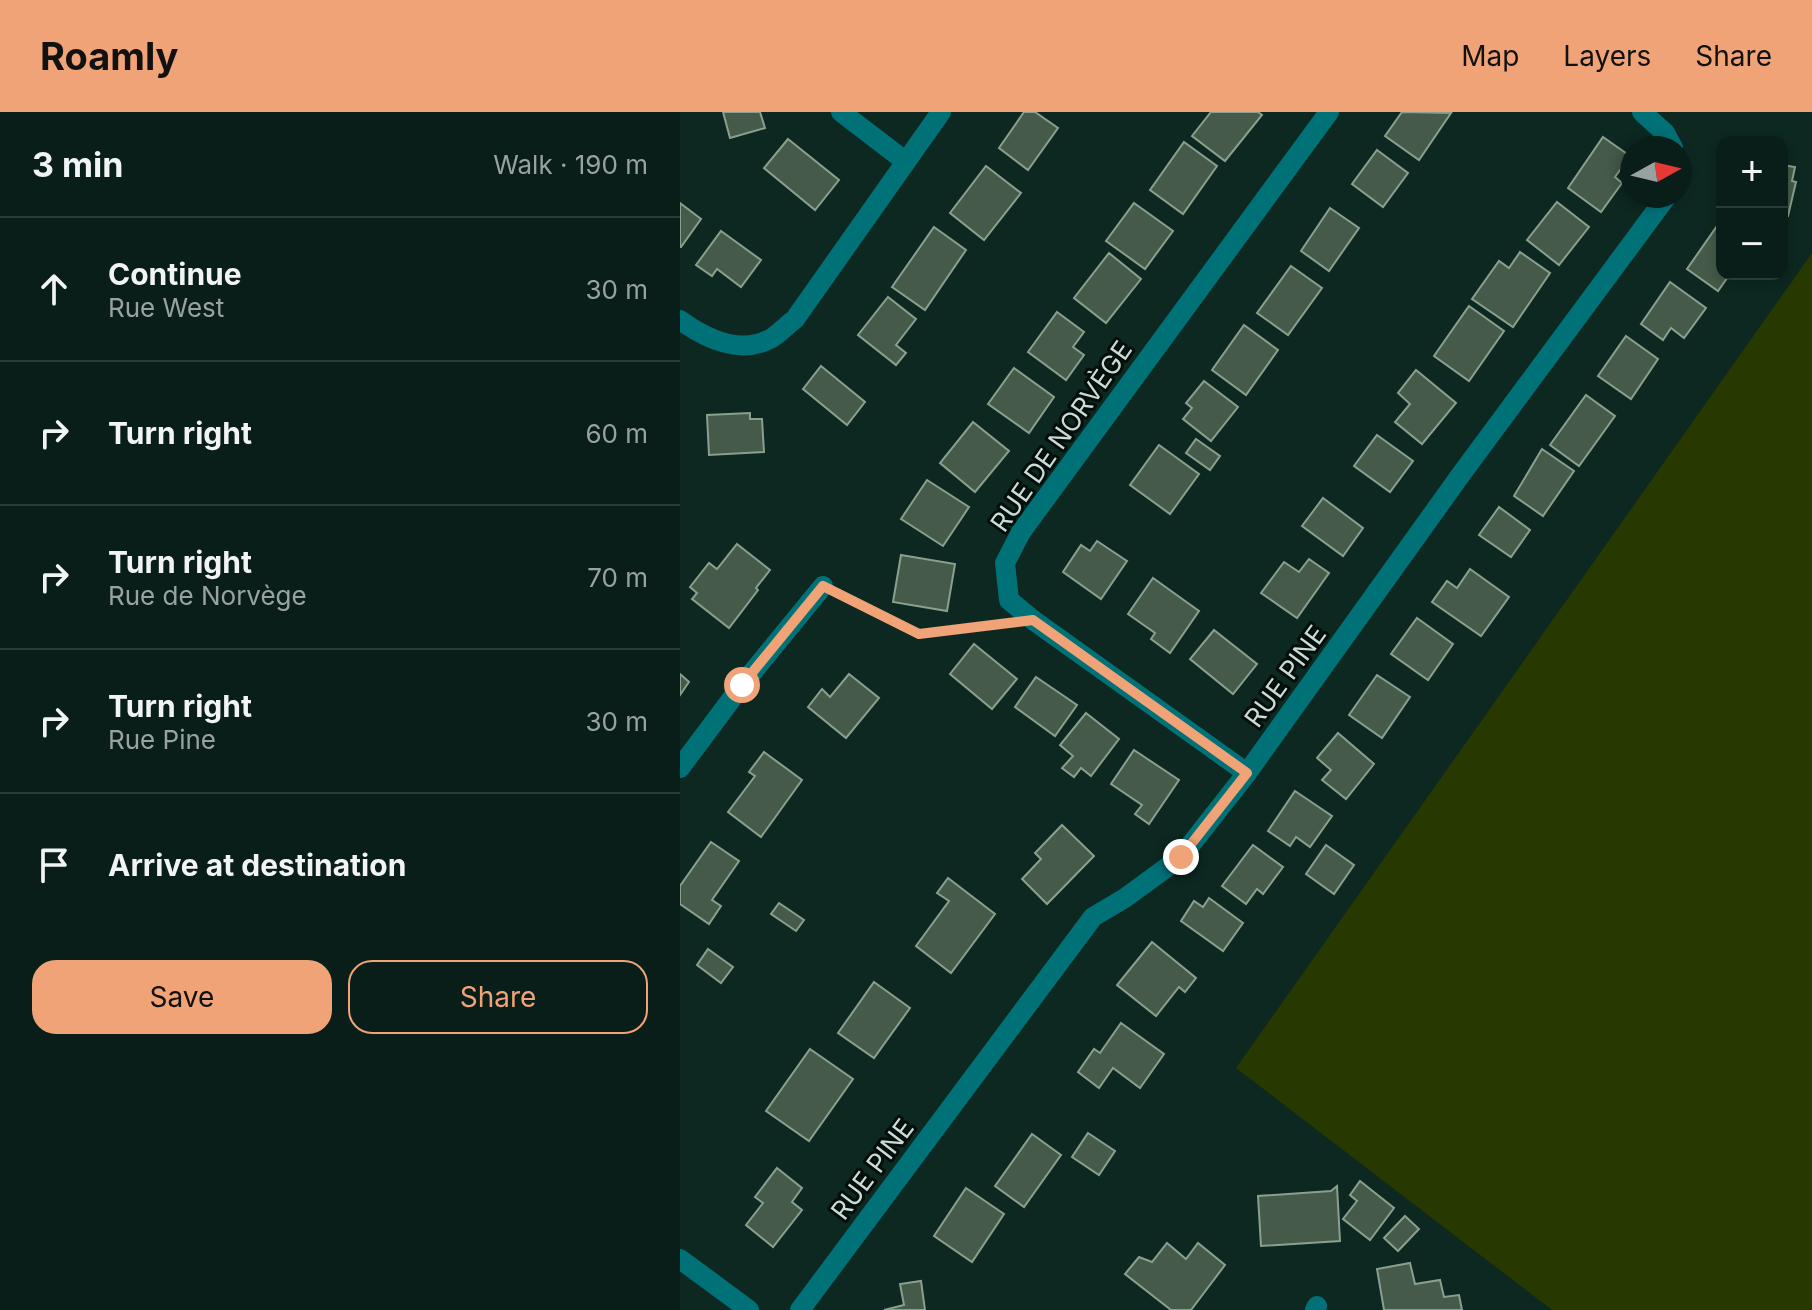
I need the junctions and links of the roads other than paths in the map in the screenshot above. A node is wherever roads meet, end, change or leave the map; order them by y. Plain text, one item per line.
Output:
1 (841, 112) edge
2 (941, 112) edge
3 (1329, 112) edge
4 (1642, 112) edge
5 (1665, 136) edge
6 (905, 161) junction
7 (1658, 208) edge
8 (680, 320) edge
9 (823, 586) road end
10 (680, 768) edge
11 (1247, 773) junction
12 (680, 1259) edge
13 (749, 1310) edge
14 (800, 1310) edge

1 - 6 street
2 - 6 street
3 - 11 street, RUE DE NORVÈGE
4 - 5 street
6 - 8 street
7 - 11 street, RUE PINE
9 - 10 street
11 - 14 street, RUE PINE
12 - 13 street

